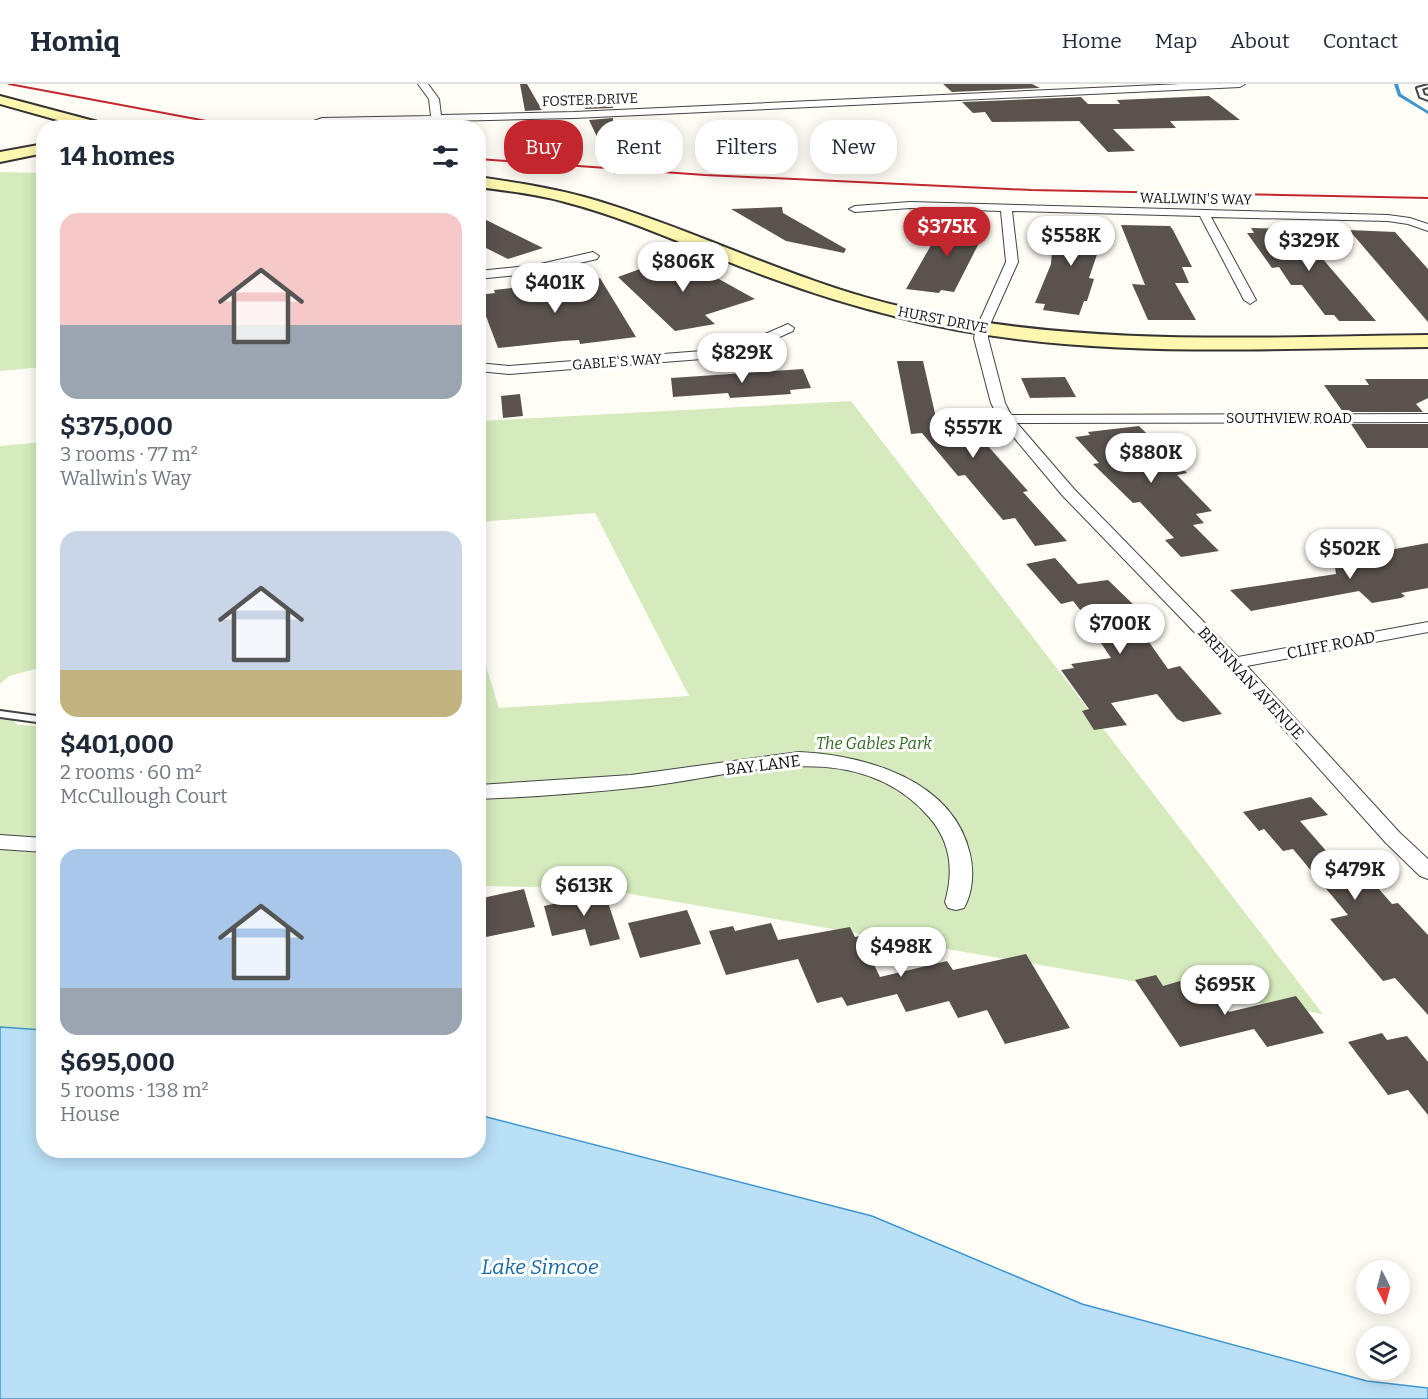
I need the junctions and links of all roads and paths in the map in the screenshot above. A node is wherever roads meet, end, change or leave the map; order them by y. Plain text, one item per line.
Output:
1 (423, 84) edge
2 (1240, 84) edge
3 (1428, 86) edge
4 (1428, 98) edge
5 (0, 100) edge
6 (436, 118) junction
7 (74, 120) edge
8 (360, 120) edge
9 (36, 150) edge
10 (0, 157) edge
11 (486, 183) edge
12 (855, 209) dead end
13 (1006, 209) junction
14 (1204, 214) junction
15 (1428, 228) edge
16 (593, 256) dead end
17 (486, 274) edge
18 (1250, 300) dead end
19 (788, 328) dead end
20 (982, 329) junction
21 (1428, 341) edge
22 (486, 368) edge
23 (1428, 418) edge
24 (1006, 419) junction
25 (1428, 627) edge
26 (1234, 663) junction
27 (0, 714) edge
28 (36, 719) edge
29 (486, 792) edge
30 (0, 842) edge
31 (36, 844) edge
32 (1428, 871) edge
33 (956, 902) dead end

1 - 6 street
2 - 6 street, FOSTER DRIVE
3 - 4 lane
5 - 7 street
6 - 8 street, FOSTER DRIVE
9 - 10 street
11 - 20 street, HURST DRIVE
12 - 13 street, WALLWIN'S WAY
13 - 14 street, WALLWIN'S WAY
13 - 20 street
14 - 15 street, WALLWIN'S WAY
14 - 18 street
16 - 17 street
19 - 22 street, GABLE'S WAY
20 - 21 street, HURST DRIVE
20 - 24 street, BRENNAN AVENUE
23 - 24 street, SOUTHVIEW ROAD
24 - 26 street, BRENNAN AVENUE
25 - 26 street, CLIFF ROAD
26 - 32 street, BRENNAN AVENUE
27 - 28 lane
29 - 33 street, BAY LANE
30 - 31 street

